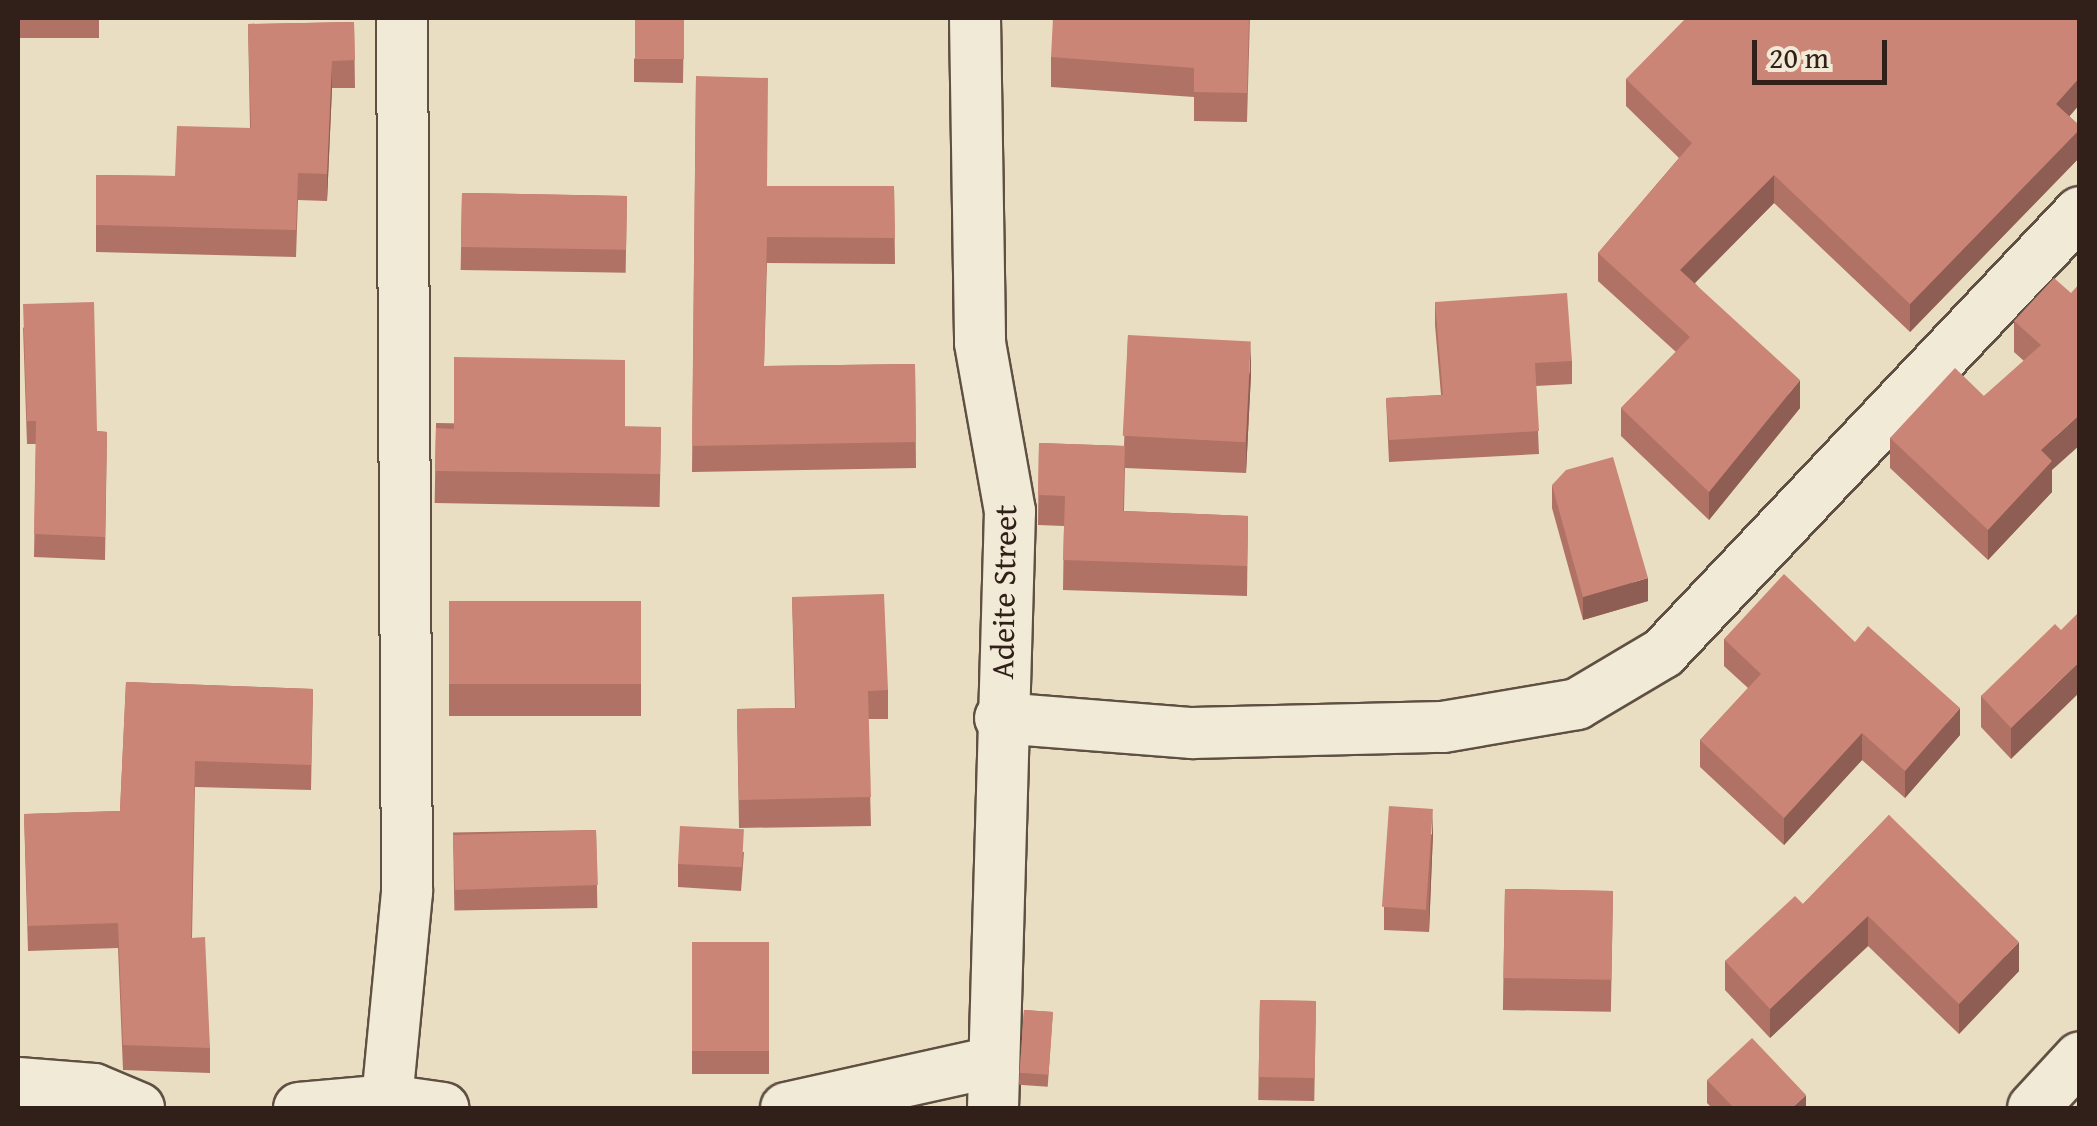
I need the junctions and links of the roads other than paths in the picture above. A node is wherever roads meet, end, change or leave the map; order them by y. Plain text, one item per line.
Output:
1 (402, 18) edge
2 (974, 18) edge
3 (2080, 212) edge
4 (1000, 718) junction
5 (2080, 1057) edge
6 (18, 1083) edge
7 (993, 1085) edge
8 (387, 1100) junction
9 (140, 1108) edge
10 (299, 1108) edge
11 (444, 1108) edge
12 (786, 1108) edge
13 (2032, 1108) edge

1 - 8 street
2 - 4 street, Adeite Street
3 - 4 street
4 - 7 street, Adeite Street
5 - 13 street
6 - 9 street
7 - 12 street
8 - 10 street
8 - 11 street

